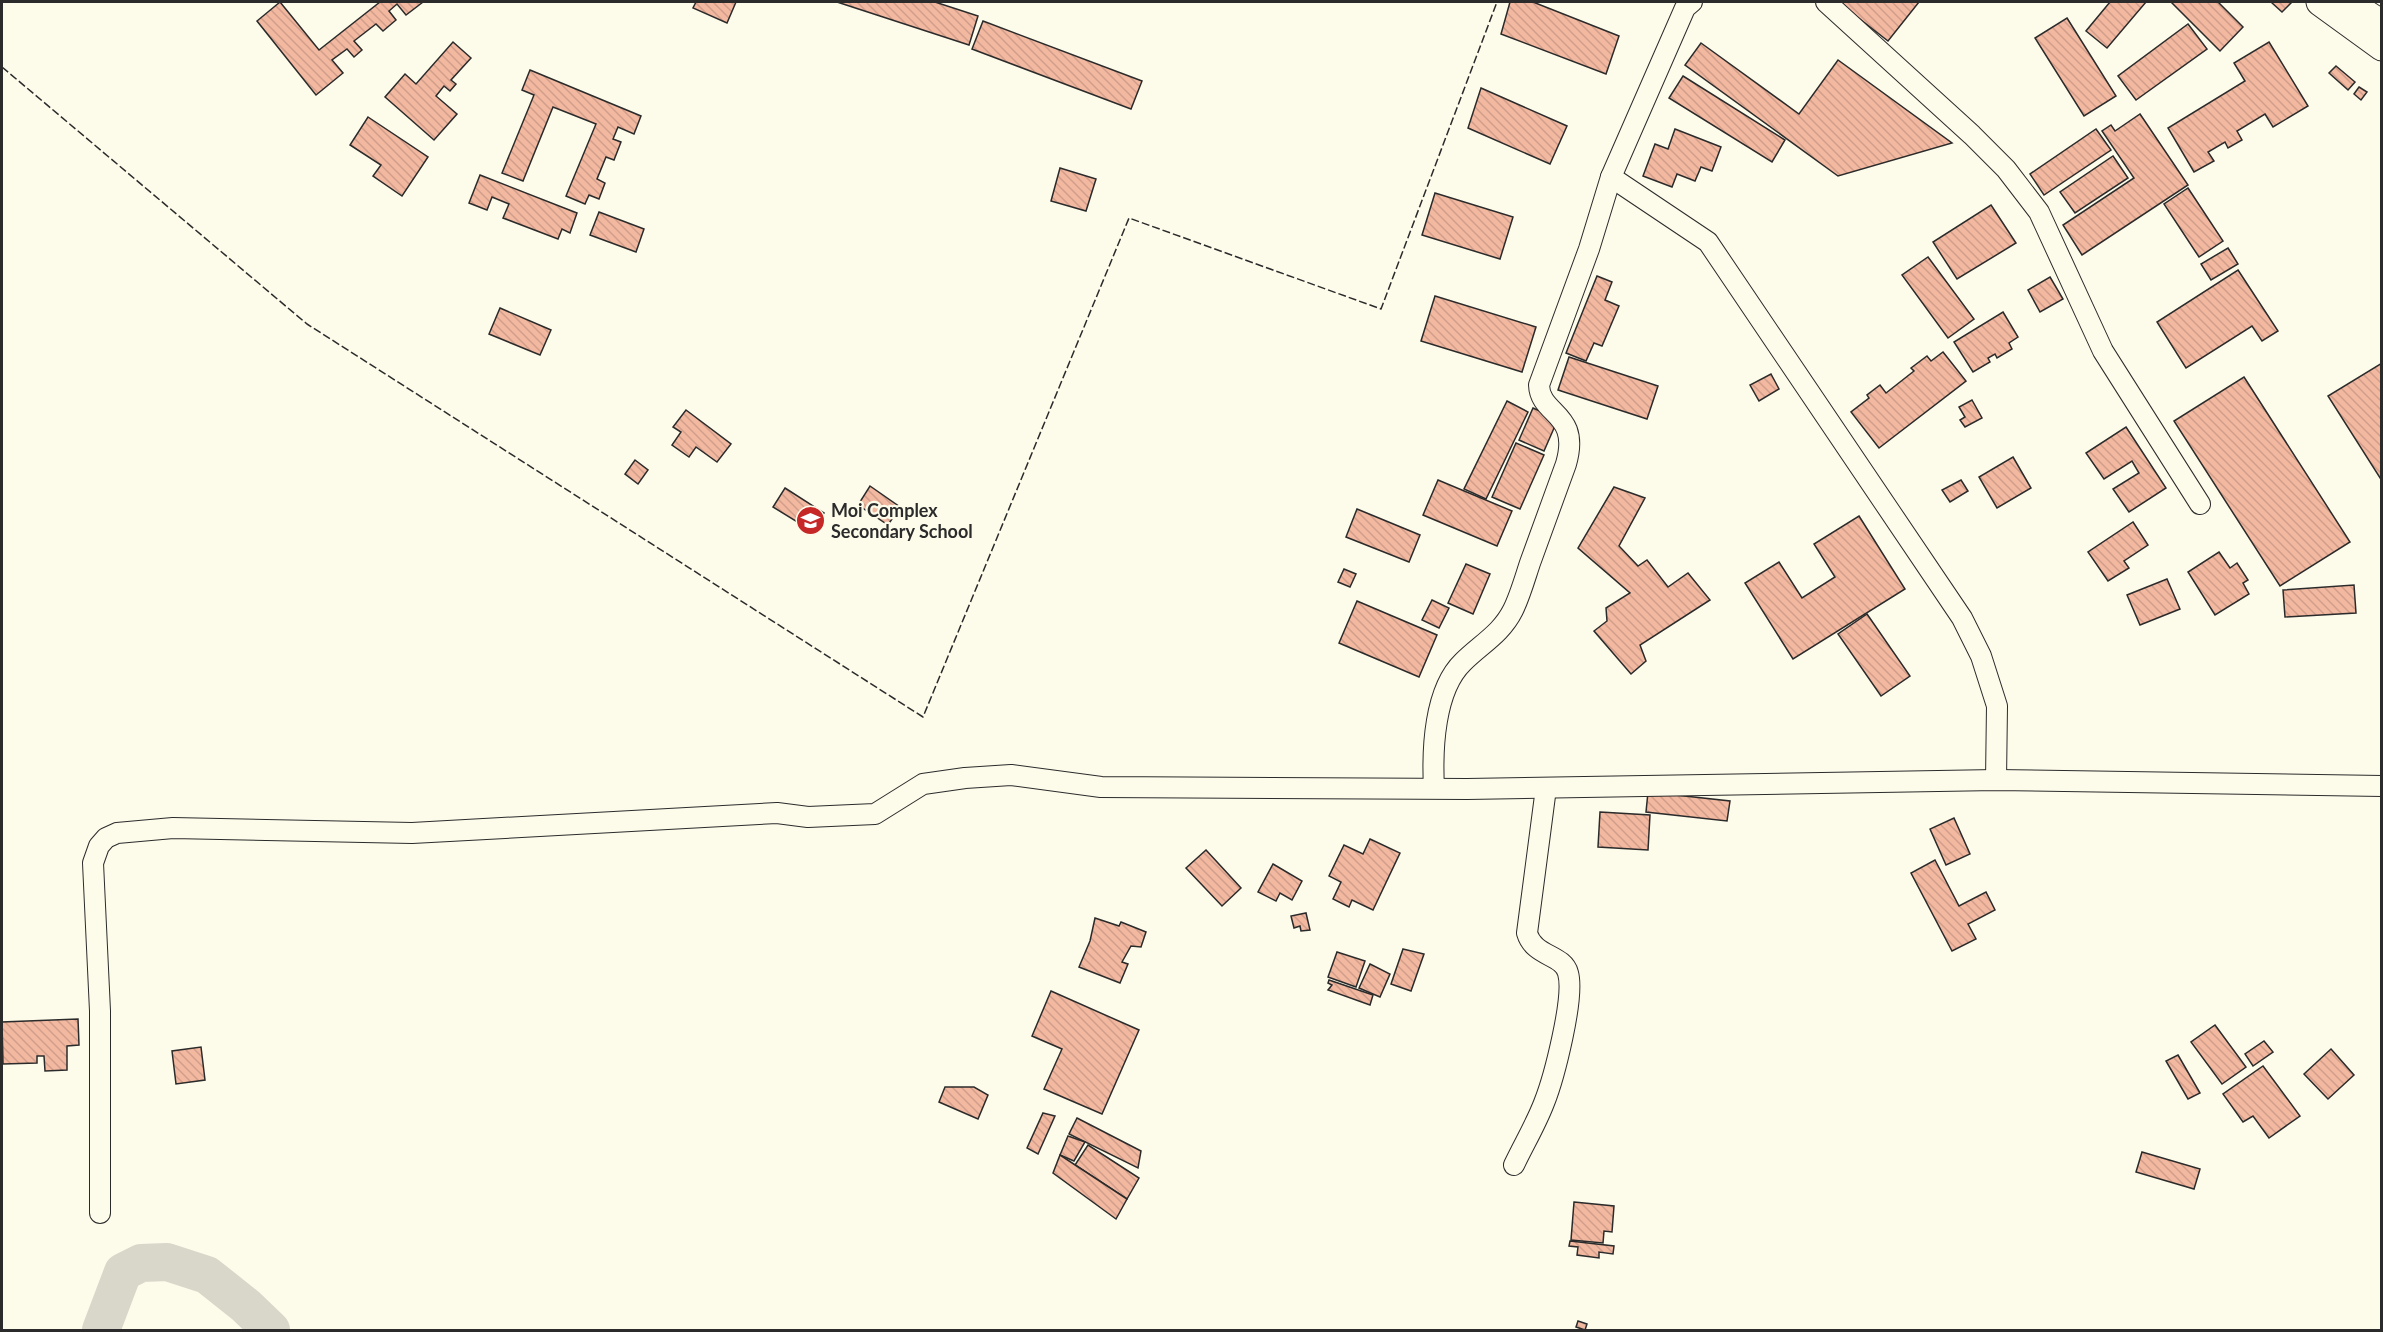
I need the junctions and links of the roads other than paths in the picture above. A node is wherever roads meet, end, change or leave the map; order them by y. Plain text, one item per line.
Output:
1 (1692, 2) edge
2 (1826, 2) edge
3 (2320, 2) edge
4 (2348, 2) edge
5 (2382, 24) edge
6 (2382, 47) edge
7 (1611, 177) junction
8 (2200, 504) dead end
9 (1996, 780) junction
10 (2382, 786) edge
11 (1434, 788) junction
12 (1546, 788) junction
13 (1515, 1165) dead end
14 (100, 1213) dead end

1 - 7 street
2 - 8 street
3 - 6 main road
4 - 5 main road
7 - 9 street
7 - 11 street
9 - 10 street
9 - 12 street
11 - 12 street
11 - 14 street
12 - 13 street

